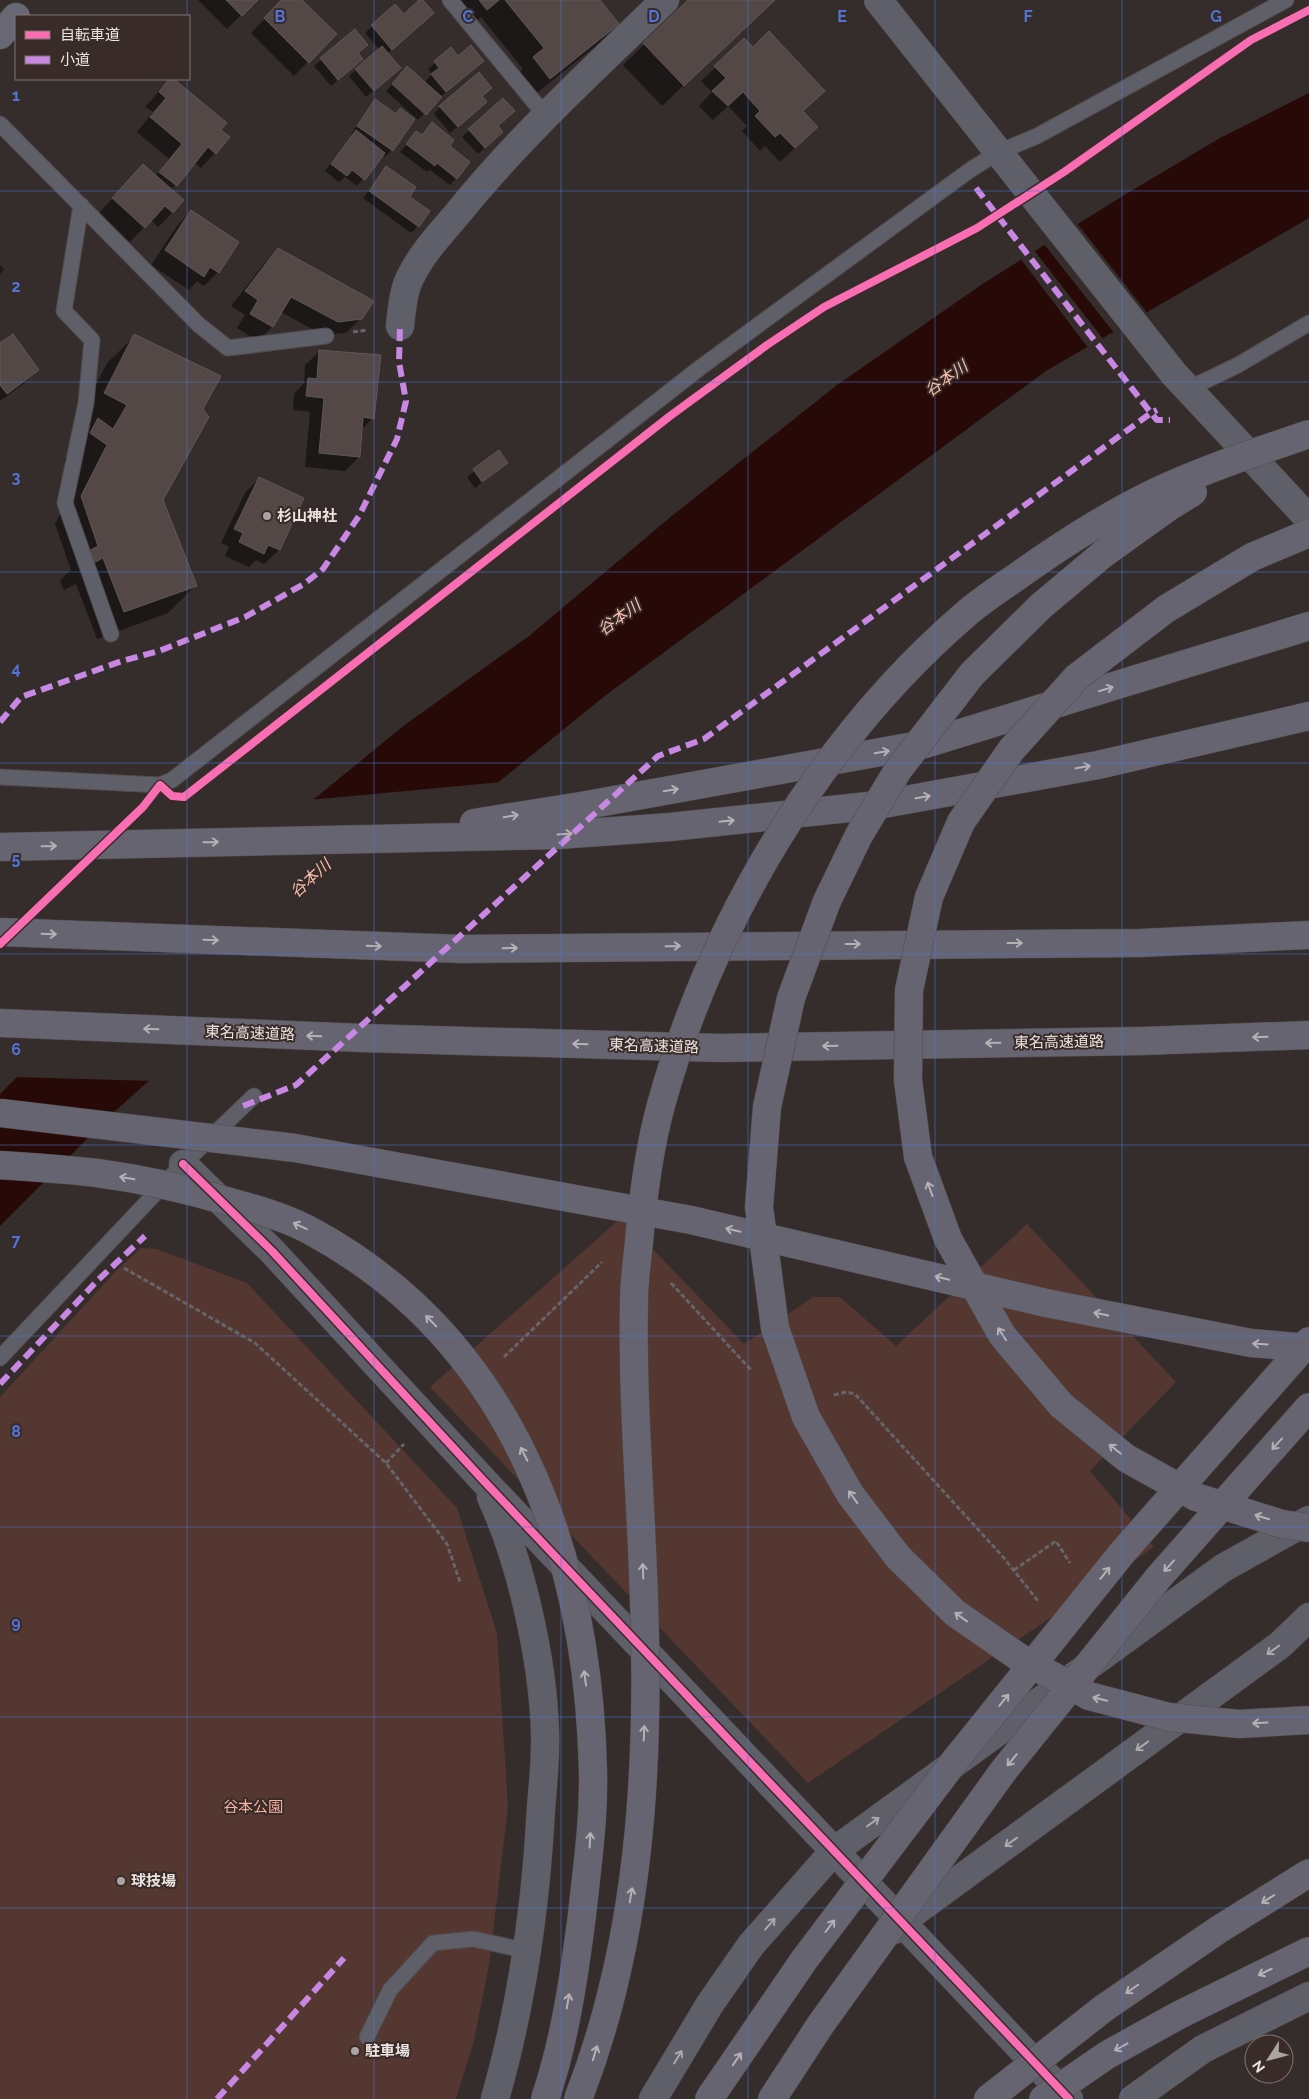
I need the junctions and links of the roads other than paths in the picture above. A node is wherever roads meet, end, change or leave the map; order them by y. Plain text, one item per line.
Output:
1 (32, 0) edge
2 (450, 0) edge
3 (665, 0) edge
4 (878, 0) edge
5 (1286, 0) edge
6 (19, 15) edge
7 (15, 19) edge
8 (0, 35) edge
9 (545, 116) junction
10 (0, 124) edge
11 (1005, 160) junction
12 (81, 205) junction
13 (1309, 323) edge
14 (400, 326) road end
15 (326, 336) road end
16 (1181, 382) junction
17 (1309, 422) edge
18 (1309, 434) edge
19 (1309, 519) edge
20 (1309, 533) edge
21 (1309, 626) edge
22 (111, 634) dead end
23 (1309, 716) edge
24 (0, 777) edge
25 (394, 837) junction
26 (0, 847) edge
27 (0, 932) edge
28 (1309, 935) edge
29 (0, 1023) edge
30 (1309, 1035) edge
31 (254, 1096) dead end
32 (0, 1113) edge
33 (0, 1164) edge
34 (183, 1164) junction
35 (1309, 1341) edge
36 (1309, 1348) edge
37 (0, 1358) edge
38 (1309, 1407) edge
39 (482, 1480) junction
40 (1309, 1520) edge
41 (1309, 1528) edge
42 (1309, 1617) edge
43 (1309, 1720) edge
44 (834, 1851) junction
45 (1309, 1873) edge
46 (901, 1922) junction
47 (528, 1951) junction
48 (1309, 1951) edge
49 (1309, 1996) edge
50 (367, 2037) dead end
51 (495, 2099) edge
52 (545, 2099) edge
53 (578, 2099) edge
54 (652, 2099) edge
55 (709, 2099) edge
56 (764, 2099) edge
57 (772, 2099) edge
58 (988, 2099) edge
59 (1043, 2099) edge
60 (1069, 2099) edge
61 (1133, 2099) edge

1 - 6 main road
2 - 9 lane
3 - 9 street
4 - 11 street
5 - 11 lane
7 - 8 main road
9 - 14 street
10 - 12 lane
11 - 16 street
11 - 24 lane
12 - 15 lane
12 - 22 lane
13 - 16 lane
16 - 19 street
43 -> 17 highway, bridge
53 -> 18 highway, bridge
41 -> 20 highway, bridge
25 -> 21 highway, bridge
25 -> 23 highway, bridge
26 -> 25 highway
27 -> 28 highway
30 -> 29 highway, 東名高速道路
31 - 34 lane
36 -> 32 highway, bridge
52 -> 33 highway, bridge
34 - 37 lane
34 - 39 street
55 -> 35 highway, bridge
38 -> 57 highway, bridge
39 - 44 street
39 - 47 street
44 -> 40 street
42 -> 46 street
44 - 46 street
54 -> 44 street
45 -> 58 highway, bridge
46 - 56 street
46 - 60 street
47 - 50 lane
47 - 51 street
48 -> 59 highway, bridge
49 - 61 street

